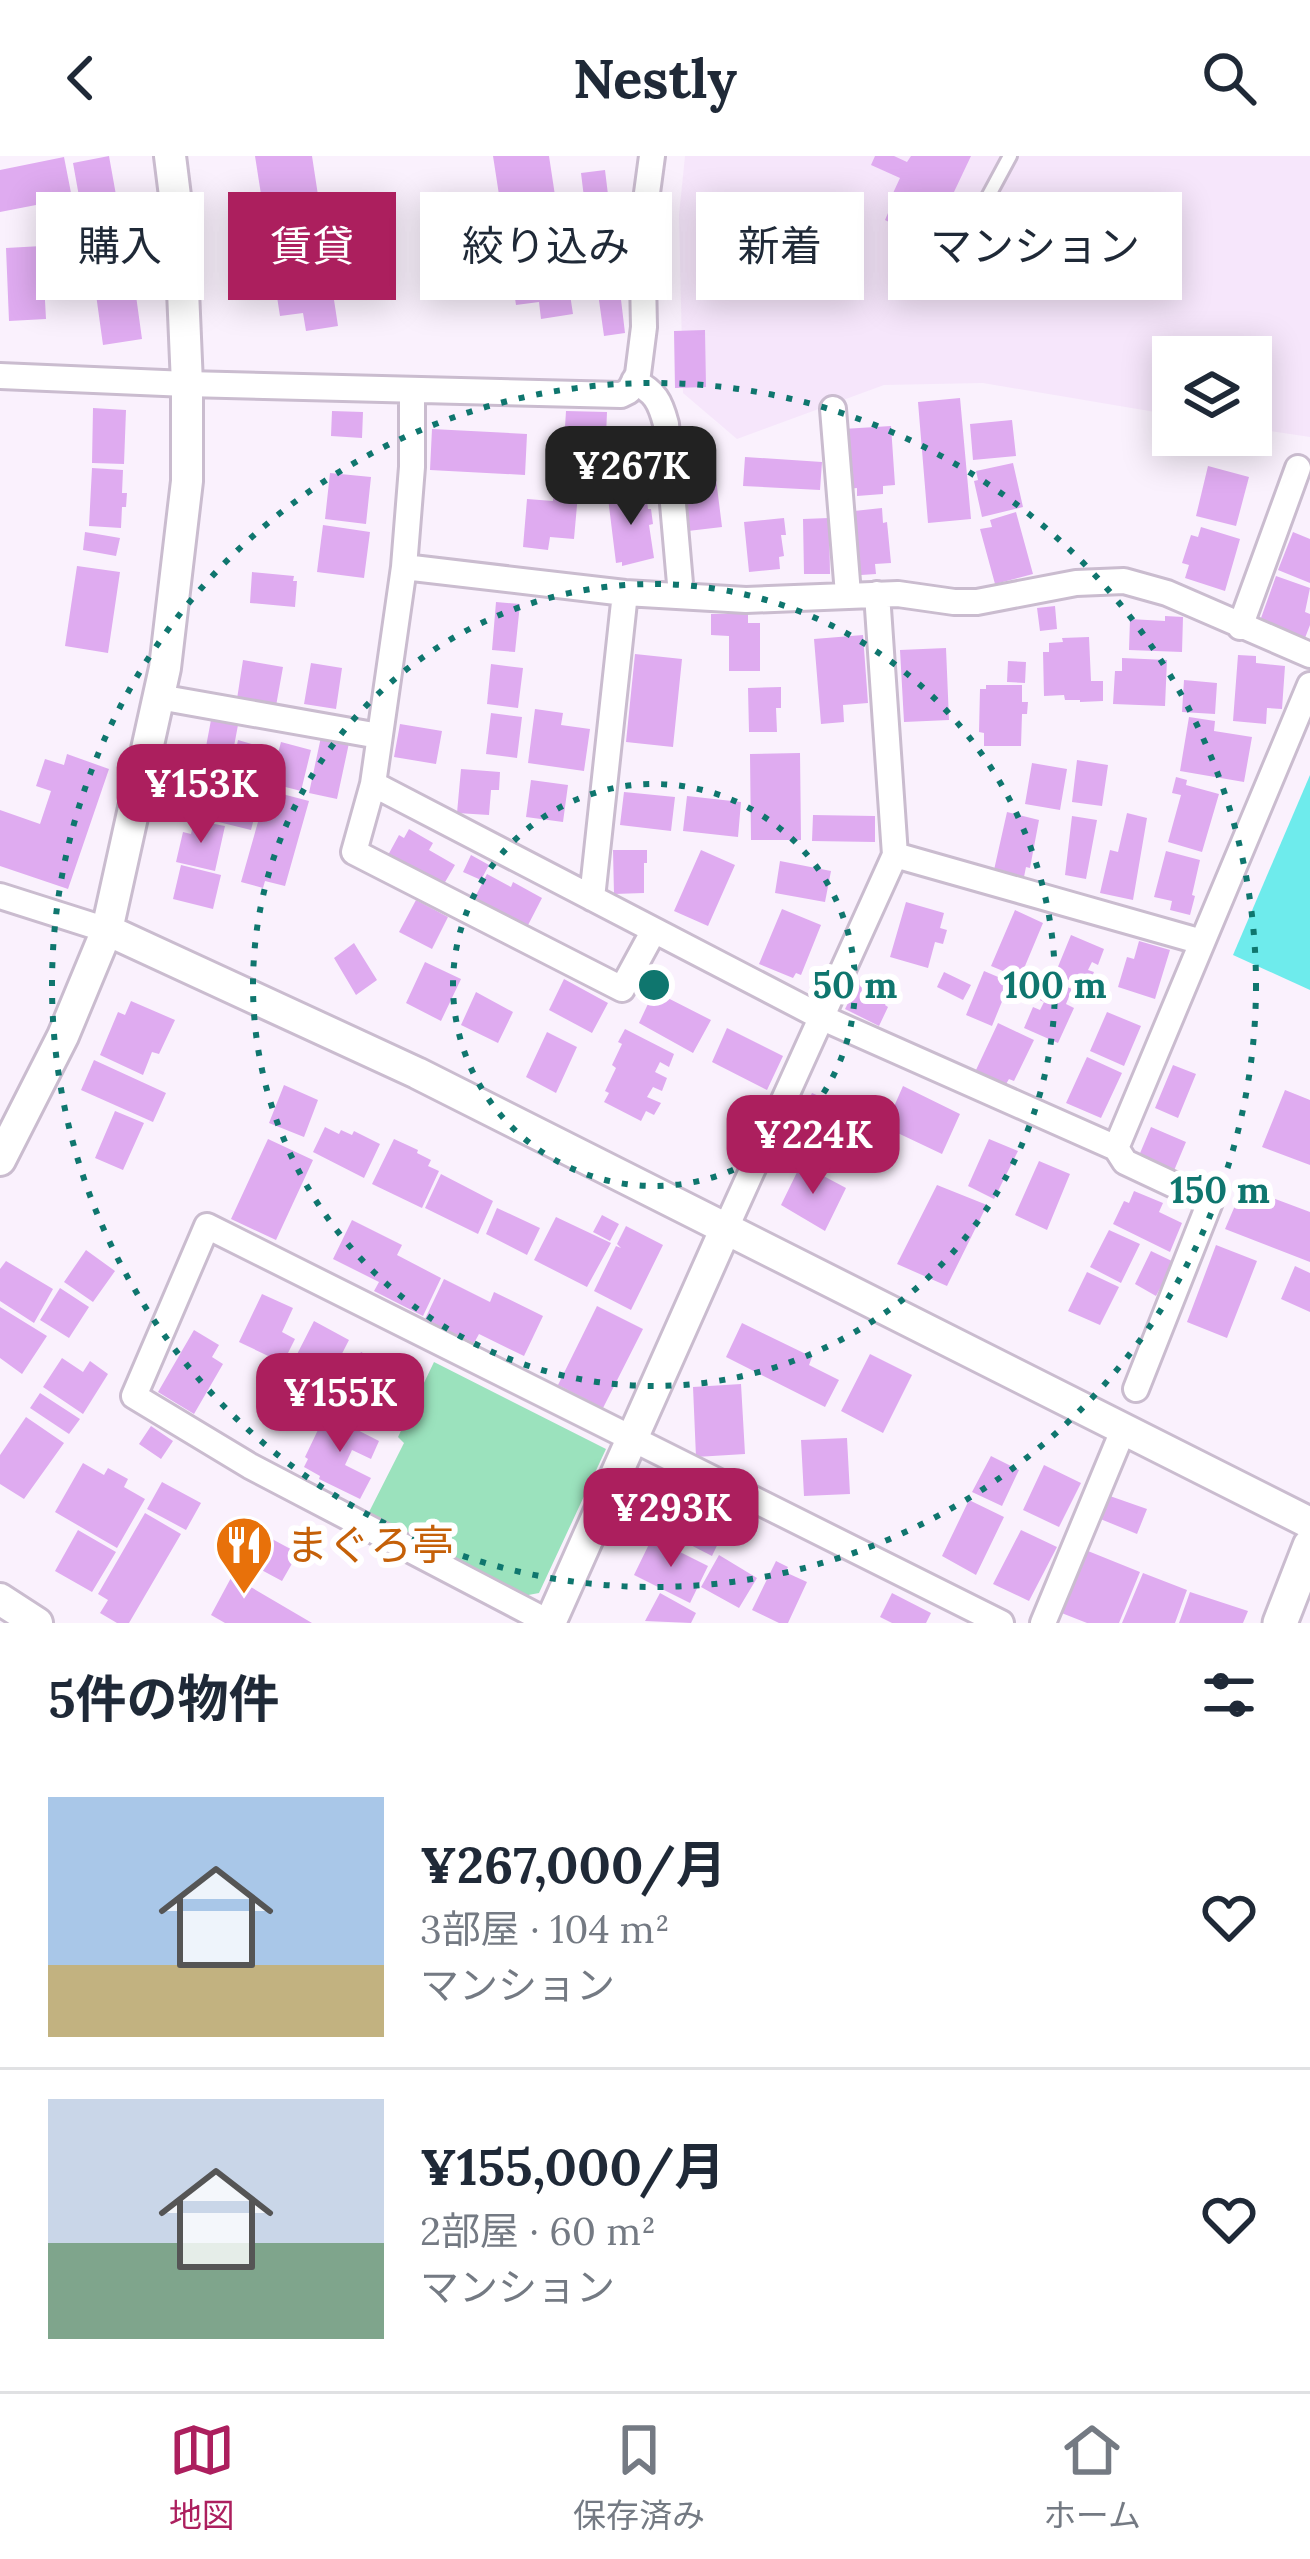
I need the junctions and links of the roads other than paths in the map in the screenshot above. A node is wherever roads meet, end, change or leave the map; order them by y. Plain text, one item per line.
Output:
1 (170, 156) edge
2 (652, 156) edge
3 (1010, 156) edge
4 (990, 192) edge
5 (0, 376) edge
6 (634, 381) junction
7 (187, 384) junction
8 (412, 391) junction
9 (833, 409) dead end
10 (1298, 468) dead end
11 (404, 567) junction
12 (625, 593) junction
13 (848, 594) junction
14 (877, 594) junction
15 (681, 595) junction
16 (1240, 627) junction
17 (1310, 656) edge
18 (1310, 685) edge
19 (159, 697) junction
20 (380, 736) junction
21 (373, 784) junction
22 (896, 855) junction
23 (0, 896) edge
24 (592, 898) junction
25 (107, 930) junction
26 (653, 932) junction
27 (1202, 942) junction
28 (823, 1018) junction
29 (1116, 1148) junction
30 (0, 1160) edge
31 (725, 1230) junction
32 (1136, 1389) dead end
33 (1124, 1428) junction
34 (634, 1439) junction
35 (1310, 1523) edge
36 (1310, 1546) edge
37 (0, 1599) edge
38 (37, 1623) edge
39 (550, 1623) edge
40 (1001, 1623) edge
41 (1043, 1623) edge
42 (1280, 1623) edge

1 - 7 street
2 - 6 street
3 - 4 lane
5 - 7 street
6 - 8 street
6 - 15 street
7 - 8 street
7 - 19 street
8 - 11 street
9 - 13 street
10 - 16 street
11 - 12 street
11 - 20 street
12 - 15 street
12 - 24 street
13 - 14 street
13 - 15 street
14 - 16 street
14 - 22 street
16 - 17 street
18 - 27 street
19 - 20 street
19 - 25 street
20 - 21 street
21 - 24 street
21 - 26 street
22 - 27 street
22 - 28 street
23 - 25 street
24 - 26 street
25 - 30 street
25 - 31 street
26 - 28 street
27 - 29 street
28 - 29 street
28 - 31 street
29 - 32 street
31 - 33 street
31 - 34 street
33 - 35 street
33 - 41 street
34 - 39 street
34 - 39 street
34 - 40 street
36 - 42 main road
37 - 38 street

